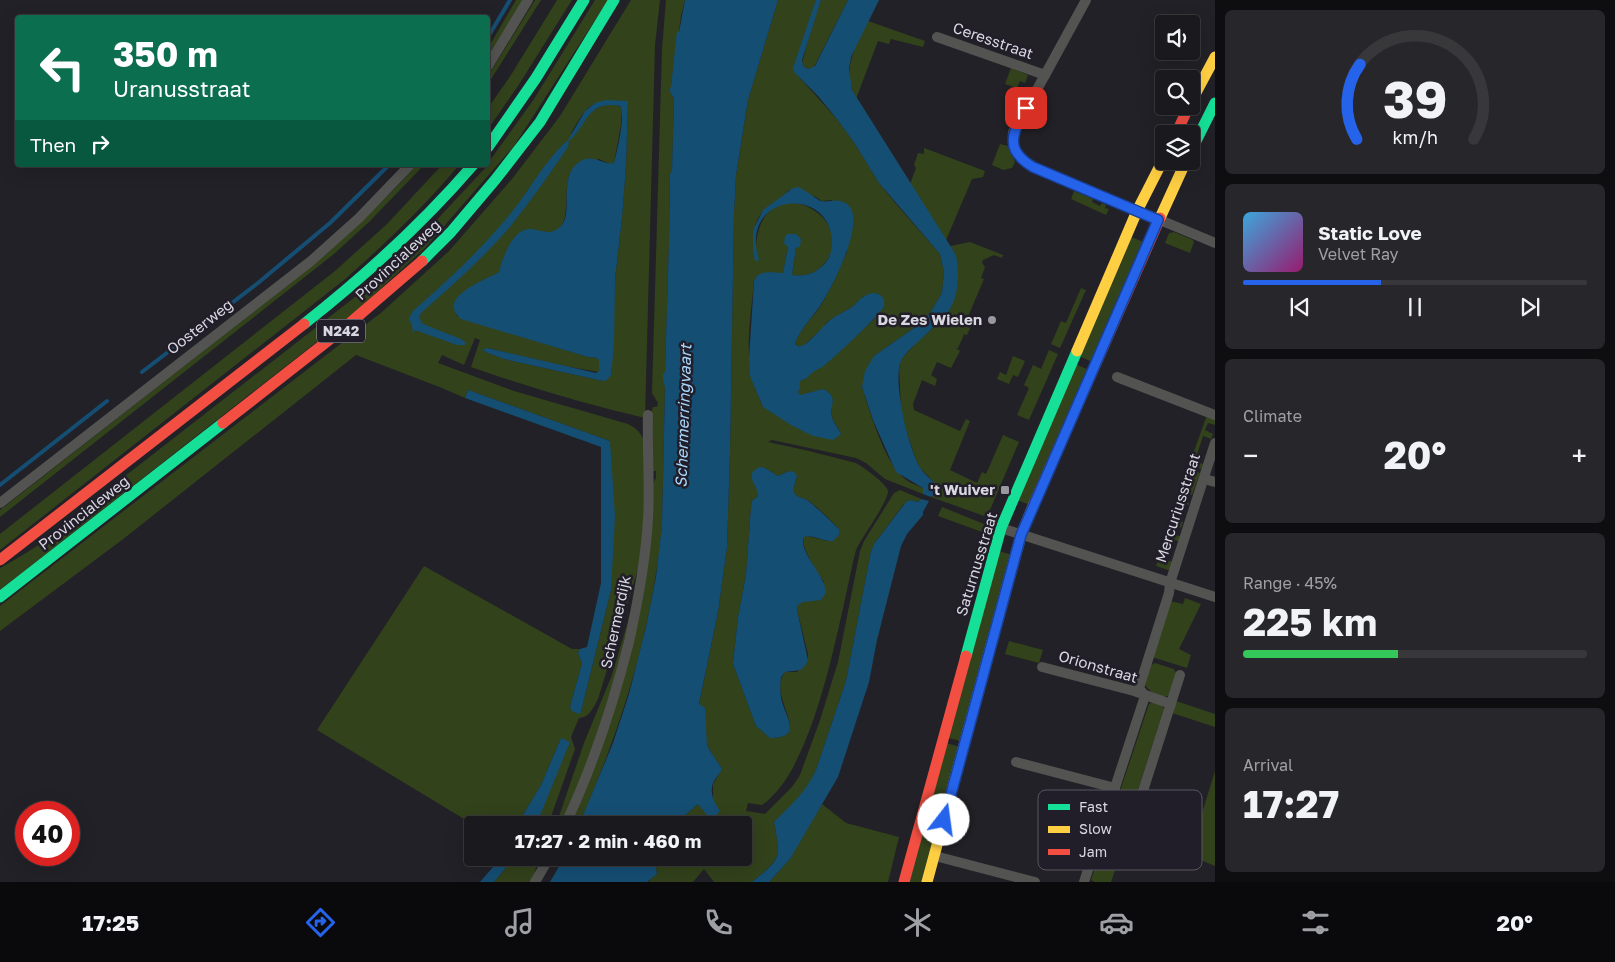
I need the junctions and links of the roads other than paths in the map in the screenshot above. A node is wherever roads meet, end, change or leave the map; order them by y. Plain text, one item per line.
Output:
1 (528, 0) edge
2 (584, 0) edge
3 (614, 0) edge
4 (1086, 0) edge
5 (936, 37) dead end
6 (1215, 57) edge
7 (490, 63) edge
8 (1045, 75) junction
9 (1200, 85) edge
10 (1215, 103) edge
11 (1200, 133) edge
12 (490, 144) edge
13 (408, 167) edge
14 (471, 167) edge
15 (1158, 170) edge
16 (1182, 170) edge
17 (1137, 211) junction
18 (1158, 220) junction
19 (1215, 243) edge
20 (1117, 377) dead end
21 (648, 415) dead end
22 (1215, 415) edge
23 (1215, 443) edge
24 (1204, 479) junction
25 (1215, 482) edge
26 (0, 503) edge
27 (1001, 528) junction
28 (1021, 535) junction
29 (0, 560) edge
30 (1170, 583) junction
31 (0, 597) edge
32 (1215, 597) edge
33 (1042, 667) dead end
34 (1180, 675) dead end
35 (1145, 696) junction
36 (1170, 704) junction
37 (1016, 762) dead end
38 (1114, 788) joint
39 (1143, 790) edge
40 (569, 816) edge
41 (934, 856) junction
42 (544, 866) edge
43 (1088, 870) edge
44 (1024, 881) edge
45 (535, 882) edge
46 (904, 882) edge
47 (927, 882) edge
48 (1035, 882) edge
49 (1084, 882) edge

1 - 7 street
2 - 12 main road
3 - 31 main road, Provincialeweg / N242
4 - 8 street, Ceresstraat
5 - 8 street, Ceresstraat
6 - 9 main road
8 - 17 street
10 - 11 main road
13 - 26 street, Oosterweg
14 - 29 main road, Provincialeweg / N242
15 - 17 main road, Saturnusstraat
16 - 18 main road
17 - 18 street
17 - 27 main road, Saturnusstraat
18 - 19 street
18 - 28 main road
20 - 22 street
21 - 40 street, Schermerdijk
23 - 24 street, Mercuriusstraat
24 - 25 street
24 - 30 street, Mercuriusstraat
27 - 28 street
27 - 46 main road, Saturnusstraat
28 - 30 street
28 - 41 main road
30 - 32 street
30 - 35 street, Mercuriusstraat
33 - 35 street, Orionstraat
34 - 36 street
35 - 36 street, Orionstraat
35 - 38 street
36 - 39 street
37 - 38 street
41 - 44 street
41 - 47 main road
42 - 45 street
43 - 49 street
44 - 48 street

